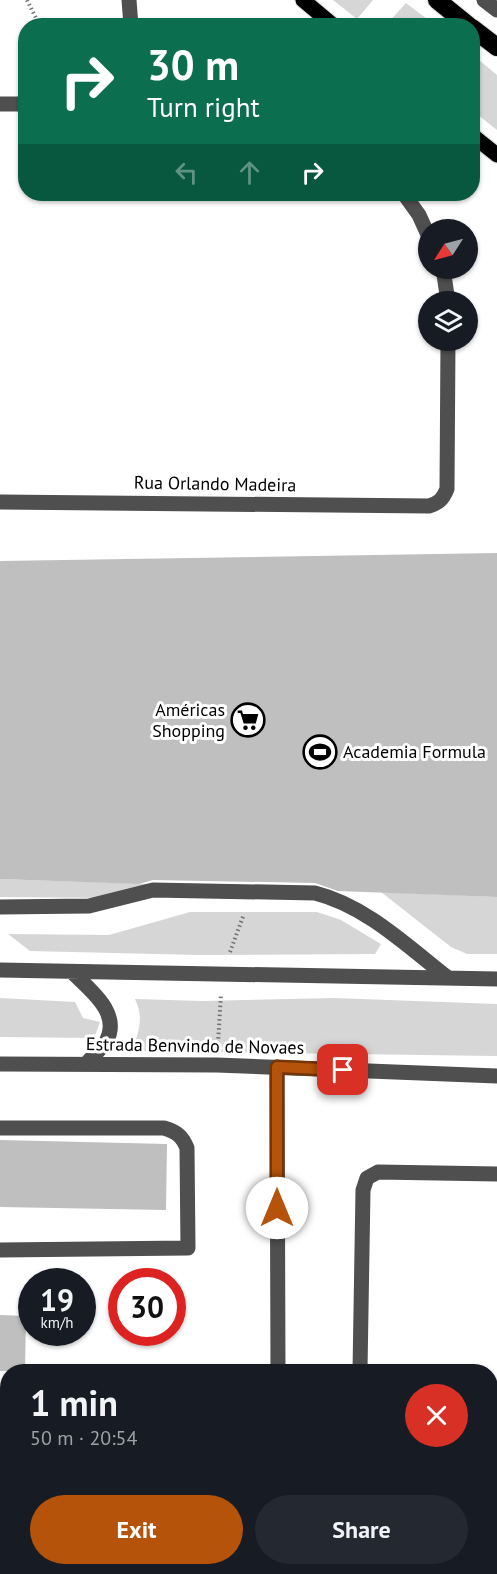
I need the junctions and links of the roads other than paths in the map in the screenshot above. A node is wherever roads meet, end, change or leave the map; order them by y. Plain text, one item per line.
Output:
1 (129, 0) edge
2 (303, 0) edge
3 (437, 0) edge
4 (484, 0) edge
5 (497, 10) edge
6 (130, 18) edge
7 (324, 18) edge
8 (460, 18) edge
9 (480, 34) edge
10 (497, 47) edge
11 (0, 104) edge
12 (18, 104) edge
13 (480, 141) edge
14 (497, 155) edge
15 (409, 201) edge
16 (421, 219) edge
17 (448, 351) edge
18 (0, 502) edge
19 (0, 907) edge
20 (3, 967) edge
21 (72, 972) junction
22 (447, 977) junction
23 (497, 979) edge
24 (87, 1063) junction
25 (0, 1064) edge
26 (277, 1067) junction
27 (497, 1076) edge
28 (0, 1128) edge
29 (497, 1173) edge
30 (0, 1250) edge
31 (278, 1364) edge
32 (360, 1364) edge

1 - 6 street
2 - 7 main road
3 - 8 highway
4 - 5 street
9 - 10 highway
11 - 12 street
13 - 14 main road
15 - 16 street
17 - 18 street, Rua Orlando Madeira
19 - 22 street
20 - 21 street
21 - 22 street
21 - 24 street
22 - 23 street
24 - 25 street, Estrada Benvindo de Novaes
24 - 26 street, Estrada Benvindo de Novaes
26 - 27 street, Estrada Benvindo de Novaes
26 - 31 street
28 - 30 street
29 - 32 street

